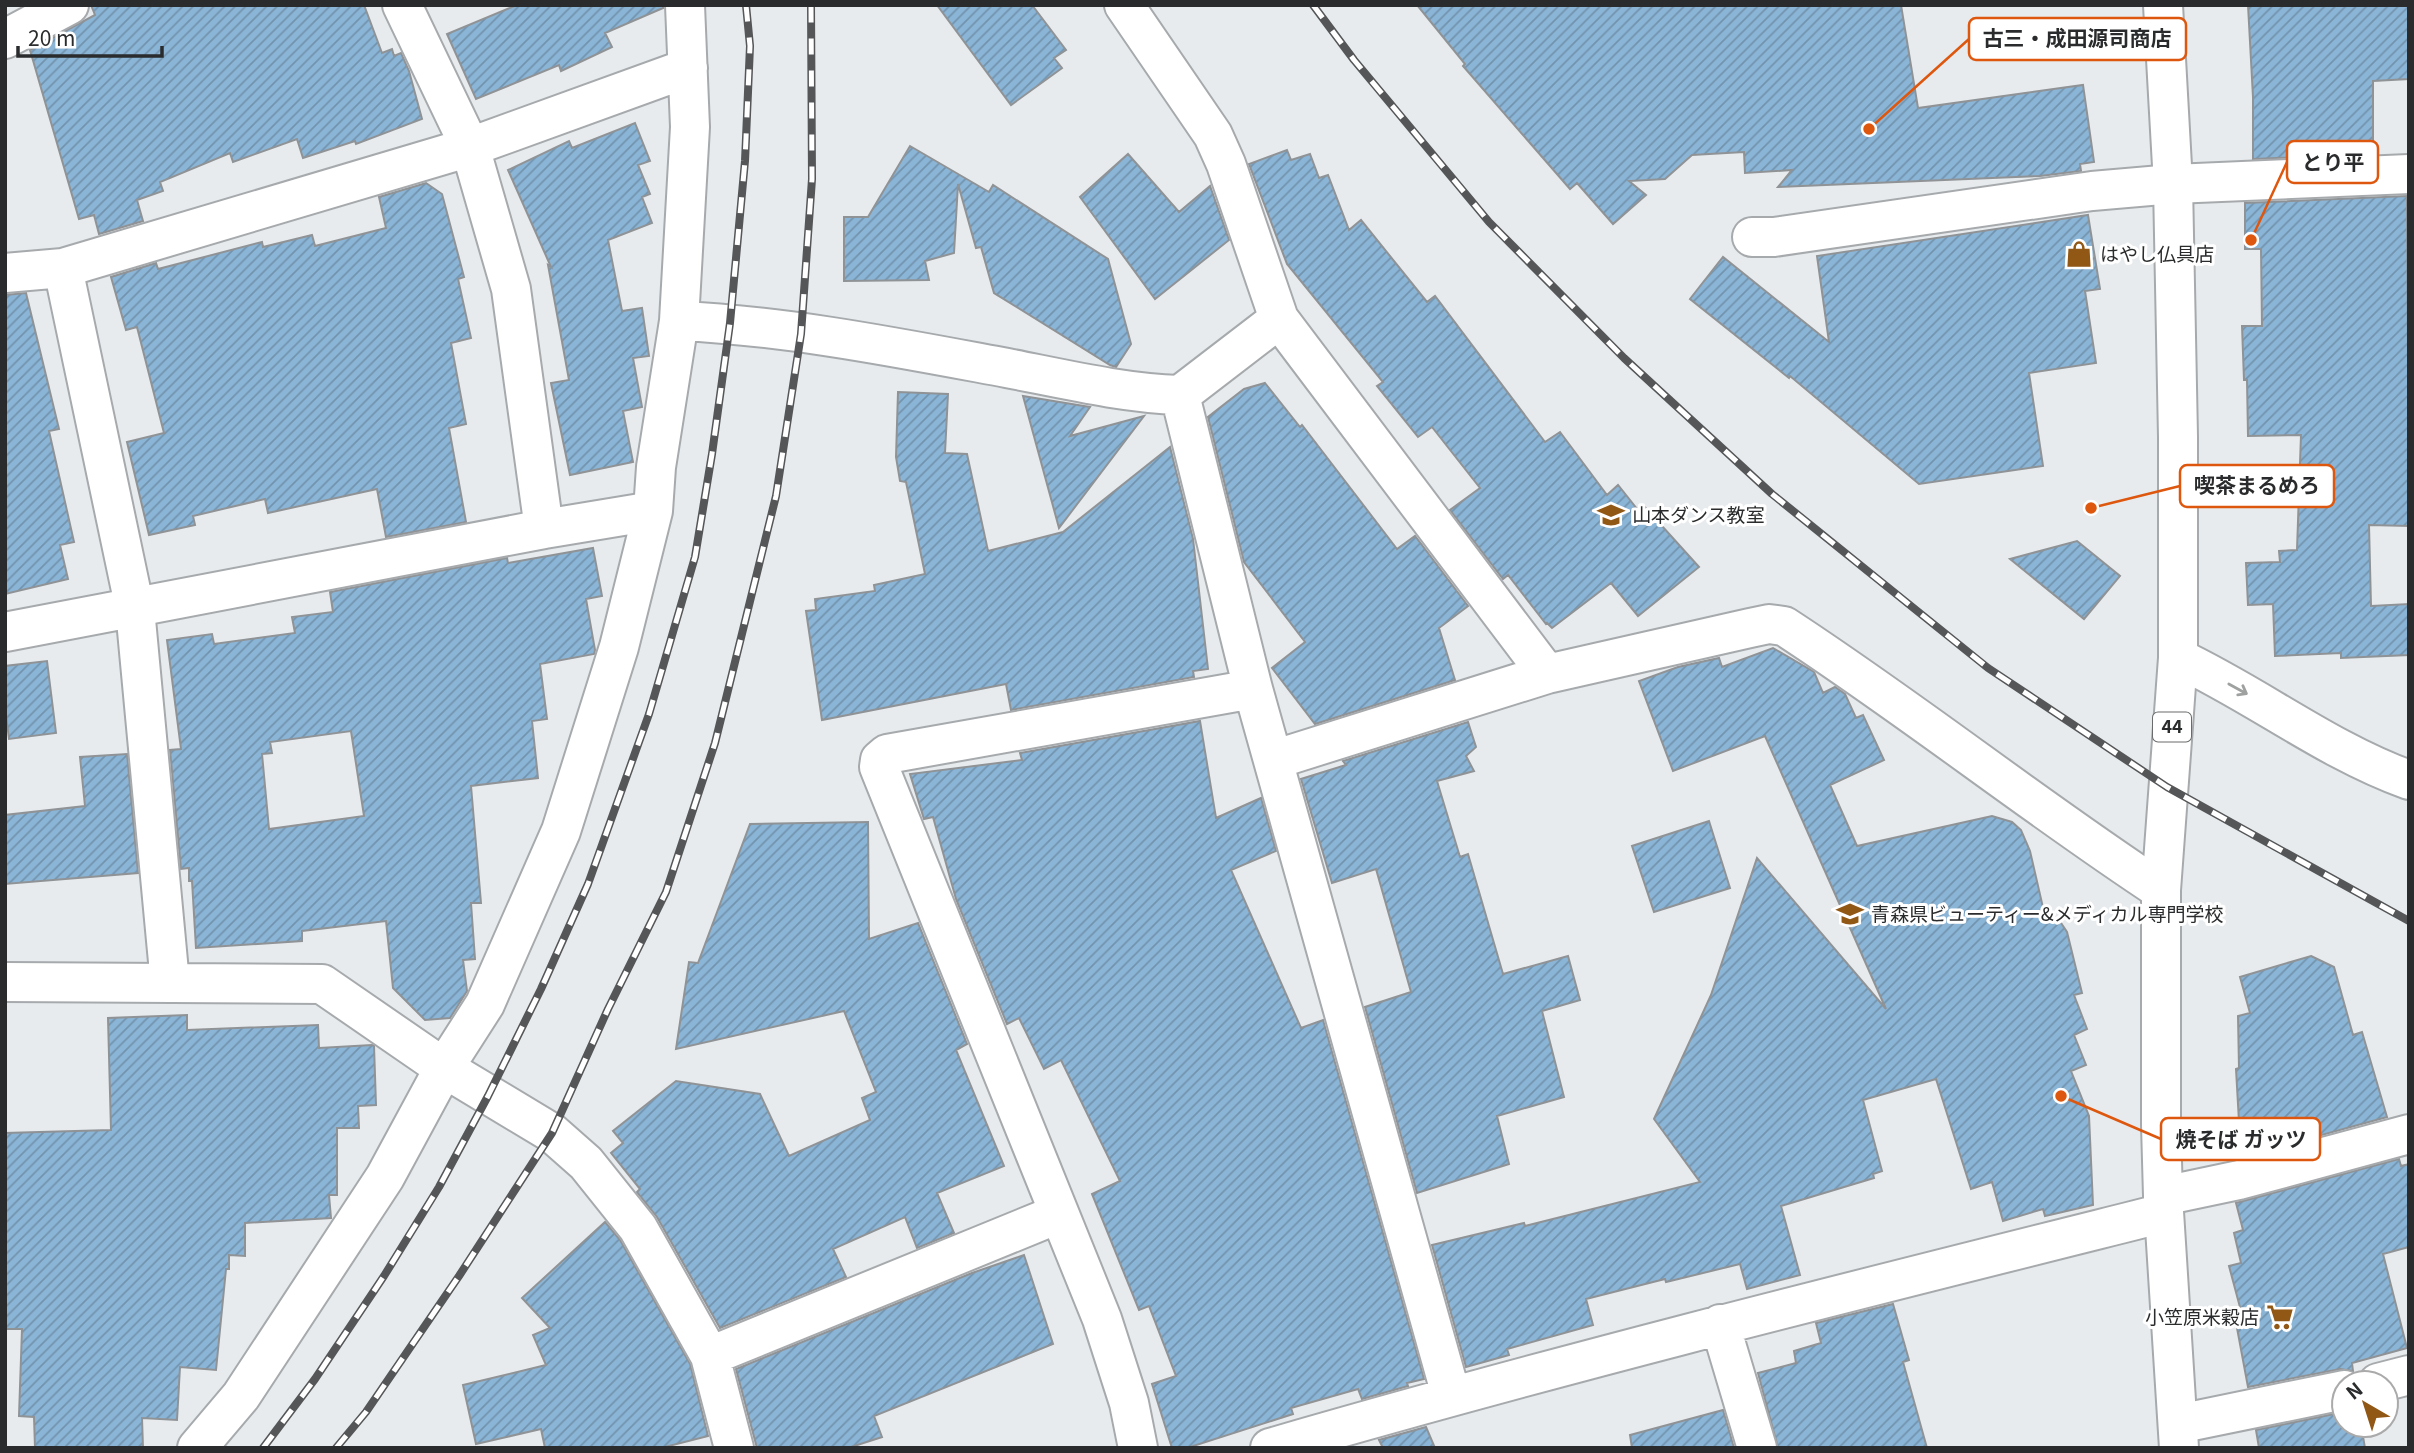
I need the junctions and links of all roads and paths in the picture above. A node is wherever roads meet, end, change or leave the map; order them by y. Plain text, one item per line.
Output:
1 (69, 5) edge
2 (402, 5) edge
3 (685, 5) edge
4 (1124, 5) edge
5 (2163, 5) edge
6 (5, 40) edge
7 (688, 68) junction
8 (470, 147) junction
9 (2409, 174) edge
10 (2173, 184) junction
11 (1752, 237) dead end
12 (62, 268) junction
13 (5, 274) edge
14 (1279, 319) junction
15 (679, 321) junction
16 (1180, 395) junction
17 (653, 512) junction
18 (544, 529) junction
19 (135, 609) junction
20 (5, 632) edge
21 (2178, 658) junction
22 (1547, 674) junction
23 (1253, 690) junction
24 (1273, 760) junction
25 (2409, 780) edge
26 (2161, 890) junction
27 (5, 982) edge
28 (170, 983) junction
29 (444, 1068) junction
30 (2409, 1134) edge
31 (2164, 1204) junction
32 (1058, 1214) junction
33 (1720, 1324) junction
34 (710, 1356) junction
35 (2330, 1394) edge
36 (1451, 1395) junction
37 (2179, 1436) edge
38 (197, 1448) edge
39 (734, 1448) edge
40 (1138, 1448) edge
41 (1270, 1448) edge
42 (1757, 1448) edge

1 - 6 street
2 - 8 street
3 - 7 street
4 - 14 street
5 - 10 street, 44
7 - 8 street
7 - 15 street
8 - 12 street
8 - 18 street
9 - 10 street
10 - 11 street
10 - 21 street, 44
12 - 13 street
12 - 19 street
14 - 16 street
14 - 22 street
15 - 16 street
15 - 17 street
16 - 23 street
17 - 18 street
17 - 29 street
18 - 19 street
19 - 20 street
19 - 28 street
21 -> 25 street
21 - 26 street, 44
22 - 24 street
22 - 26 street
23 - 24 street
23 - 32 street
24 - 36 street
26 - 31 street, 44
27 - 28 street
28 - 29 street
29 - 34 street
29 - 38 street
30 - 31 street
31 - 33 street
31 - 37 street, 44
32 - 34 street
32 - 40 street
33 - 36 street
33 - 42 street
34 - 39 street
35 - 37 street
36 - 41 street

